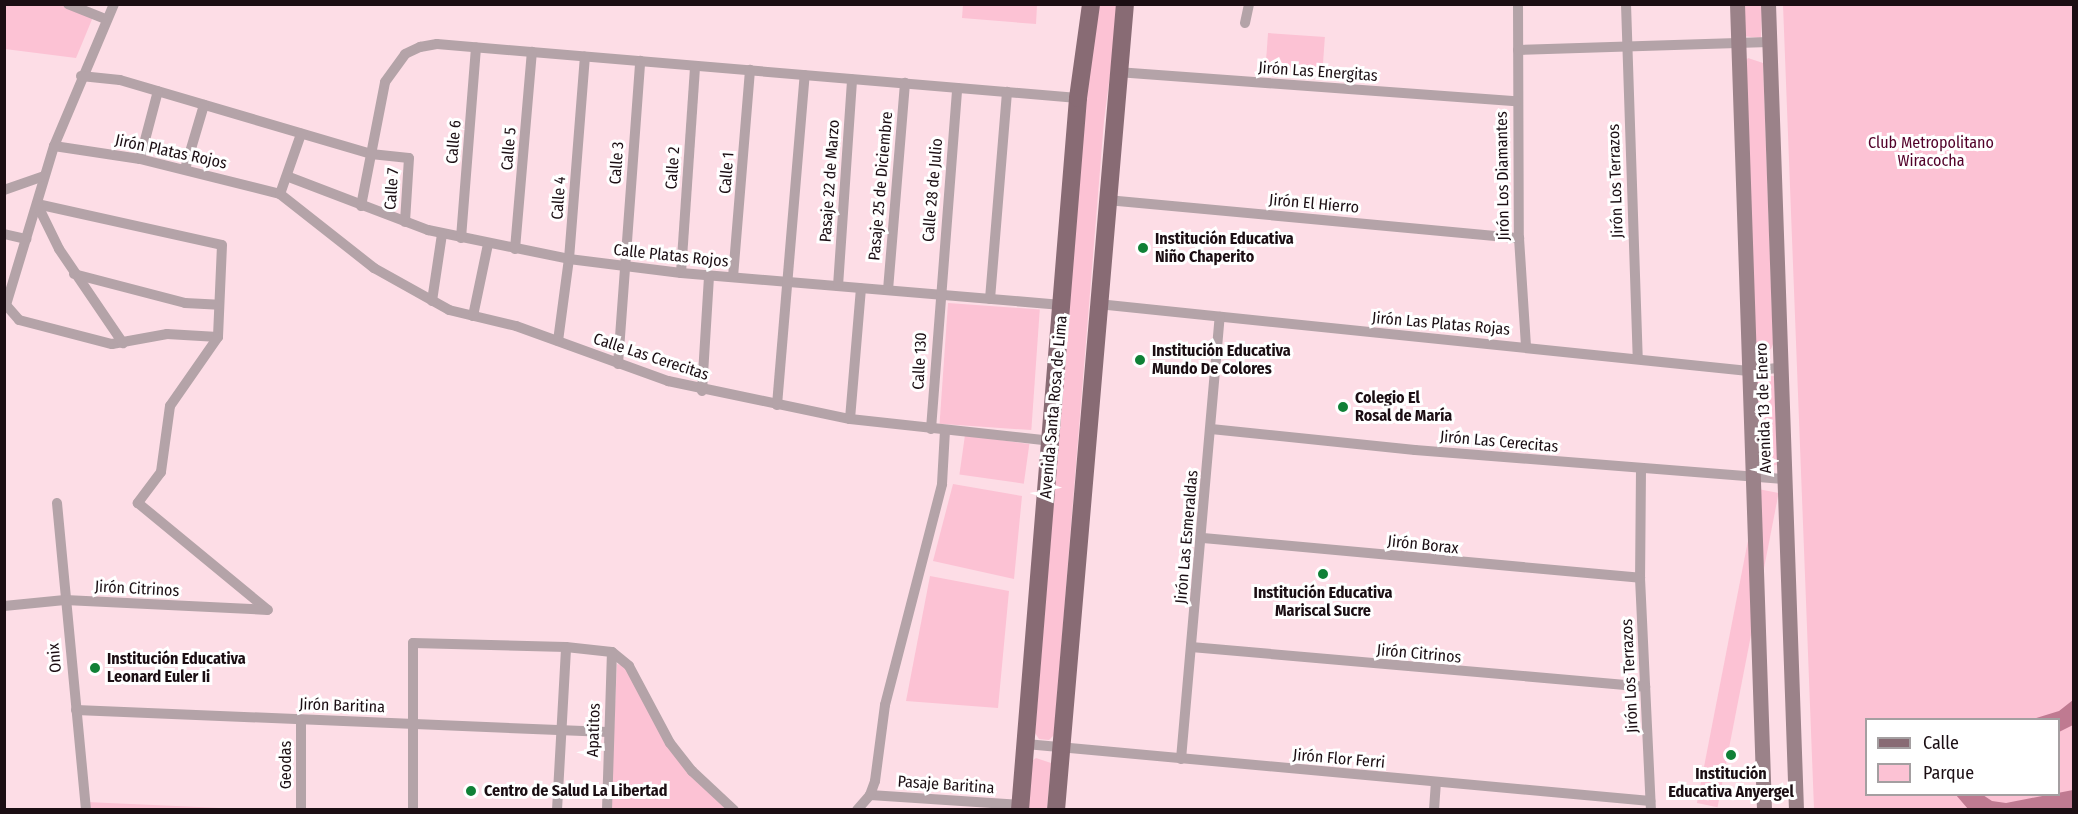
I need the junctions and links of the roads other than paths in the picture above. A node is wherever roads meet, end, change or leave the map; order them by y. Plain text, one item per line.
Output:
1 (68, 4) edge
2 (114, 4) edge
3 (1091, 4) edge
4 (1125, 4) edge
5 (1249, 4) edge
6 (1518, 4) edge
7 (1626, 4) edge
8 (1737, 4) edge
9 (1768, 4) edge
10 (105, 19) junction
11 (1245, 23) dead end
12 (1738, 42) junction
13 (1770, 42) junction
14 (1626, 46) junction
15 (476, 48) junction
16 (1518, 50) junction
17 (532, 52) junction
18 (585, 57) junction
19 (640, 61) junction
20 (695, 66) junction
21 (750, 70) junction
22 (1117, 72) junction
23 (805, 75) junction
24 (81, 76) junction
25 (852, 79) junction
26 (905, 83) junction
27 (957, 88) junction
28 (158, 91) junction
29 (1007, 92) junction
30 (1078, 98) junction
31 (1516, 101) junction
32 (204, 105) junction
33 (302, 134) junction
34 (54, 146) junction
35 (371, 154) junction
36 (140, 159) junction
37 (185, 169) junction
38 (44, 176) junction
39 (289, 177) junction
40 (4, 190) edge
41 (280, 194) junction
42 (1107, 200) junction
43 (37, 204) junction
44 (361, 206) junction
45 (405, 222) junction
46 (4, 234) edge
47 (442, 234) junction
48 (461, 238) junction
49 (1519, 238) junction
50 (26, 239) junction
51 (488, 244) junction
52 (516, 249) junction
53 (569, 259) junction
54 (625, 266) junction
55 (681, 273) junction
56 (74, 274) junction
57 (709, 275) junction
58 (733, 277) junction
59 (786, 282) junction
60 (838, 286) junction
61 (861, 288) junction
62 (888, 290) junction
63 (939, 294) junction
64 (990, 299) junction
65 (432, 302) junction
66 (1098, 304) junction
67 (5, 305) edge
68 (219, 305) junction
69 (1062, 305) junction
70 (473, 316) junction
71 (1220, 317) junction
72 (218, 337) junction
73 (558, 341) junction
74 (123, 343) junction
75 (1526, 347) junction
76 (1638, 357) junction
77 (618, 364) junction
78 (1780, 368) junction
79 (1749, 371) junction
80 (702, 391) junction
81 (777, 405) junction
82 (850, 419) junction
83 (931, 429) junction
84 (1211, 429) junction
85 (945, 430) junction
86 (1052, 441) junction
87 (1641, 469) junction
88 (1754, 478) junction
89 (1784, 479) junction
90 (57, 503) dead end
91 (1203, 538) junction
92 (1640, 578) junction
93 (65, 600) junction
94 (4, 606) edge
95 (566, 647) junction
96 (1191, 647) junction
97 (612, 652) junction
98 (1645, 687) junction
99 (76, 710) junction
100 (301, 720) junction
101 (415, 724) junction
102 (562, 728) junction
103 (608, 732) junction
104 (1026, 744) junction
105 (1062, 748) junction
106 (1180, 759) junction
107 (1436, 782) junction
108 (870, 795) junction
109 (1651, 805) edge
110 (1020, 807) edge
111 (86, 810) edge
112 (301, 810) edge
113 (413, 810) edge
114 (558, 810) edge
115 (607, 810) edge
116 (734, 810) edge
117 (857, 810) edge
118 (1056, 810) edge
119 (1434, 810) edge
120 (1764, 810) edge
121 (1796, 810) edge

1 - 10 street
2 - 10 street
3 - 30 main road, Avenida Santa Rosa de Lima
4 - 22 main road
5 - 11 street
6 - 16 street, Jirón Los Diamantes
7 - 14 street, Jirón Los Terrazos
8 - 12 main road, Avenida 13 de Enero
9 - 13 main road, Avenida 13 de Enero
10 - 24 street
12 - 13 street
12 - 14 street
12 - 79 main road, Avenida 13 de Enero
13 - 78 main road, Avenida 13 de Enero
14 - 16 street
14 - 76 street, Jirón Los Terrazos
15 - 17 street
15 - 35 street
15 - 48 street, Calle 6
16 - 31 street, Jirón Los Diamantes
17 - 18 street
17 - 52 street, Calle 5
18 - 19 street
18 - 53 street, Calle 4
19 - 20 street
19 - 54 street, Calle 3
20 - 21 street
20 - 55 street, Calle 2
21 - 23 street
21 - 58 street, Calle 1
22 - 31 street, Jirón Las Energitas
22 - 42 main road
23 - 25 street
23 - 59 street
24 - 28 street
24 - 34 street
25 - 26 street
25 - 60 street, Pasaje 22 de Marzo
26 - 27 street
26 - 62 street, Pasaje 25 de Diciembre
27 - 29 street
27 - 63 street, Calle 28 de Julio
28 - 32 street
28 - 36 street
29 - 30 street
29 - 64 street
30 - 69 main road, Avenida Santa Rosa de Lima
31 - 49 street, Jirón Los Diamantes
32 - 33 street
32 - 37 street
33 - 35 street
33 - 39 street
34 - 36 street, Jirón Platas Rojos
34 - 38 street
35 - 44 street
35 - 45 street, Calle 7
36 - 37 street, Jirón Platas Rojos
37 - 41 street, Jirón Platas Rojos
38 - 40 street
38 - 43 street
39 - 41 street
39 - 44 street, Calle Platas Rojos
41 - 65 street, Calle Las Cerecitas
42 - 49 street, Jirón El Hierro
42 - 66 main road
43 - 50 street
43 - 56 street
43 - 68 street
44 - 45 street, Calle Platas Rojos
45 - 47 street, Calle Platas Rojos
46 - 50 street
47 - 48 street, Calle Platas Rojos
47 - 65 street
48 - 51 street, Calle Platas Rojos
49 - 75 street, Jirón Los Diamantes
50 - 67 street
51 - 52 street, Calle Platas Rojos
51 - 70 street
52 - 53 street, Calle Platas Rojos
53 - 54 street, Calle Platas Rojos
53 - 73 street, Calle 4
54 - 55 street, Calle Platas Rojos
54 - 77 street, Calle 3
55 - 57 street, Calle Platas Rojos
56 - 68 street
56 - 74 street
57 - 58 street, Calle Platas Rojos
57 - 80 street
58 - 59 street, Calle Platas Rojos
59 - 60 street, Calle Platas Rojos
59 - 81 street
60 - 61 street, Calle Platas Rojos
61 - 62 street, Calle Platas Rojos
61 - 82 street
62 - 63 street, Calle Platas Rojos
63 - 64 street, Calle Platas Rojos
63 - 83 street, Calle 130
64 - 69 street, Calle Platas Rojos
65 - 70 street, Calle Las Cerecitas
66 - 71 street, Jirón Las Platas Rojas
66 - 105 main road
67 - 74 street
68 - 72 street
69 - 86 main road, Avenida Santa Rosa de Lima
70 - 73 street, Calle Las Cerecitas
71 - 75 street, Jirón Las Platas Rojas
71 - 84 street, Jirón Las Esmeraldas
72 - 74 street
72 - 93 street, Jirón Citrinos
73 - 77 street, Calle Las Cerecitas
75 - 76 street, Jirón Las Platas Rojas
76 - 79 street, Jirón Las Platas Rojas
77 - 80 street, Calle Las Cerecitas
78 - 79 street, Jirón Las Platas Rojas
78 - 89 main road, Avenida 13 de Enero
79 - 88 main road, Avenida 13 de Enero
80 - 81 street, Calle Las Cerecitas
81 - 82 street, Calle Las Cerecitas
82 - 83 street, Calle Las Cerecitas
83 - 85 street, Calle Las Cerecitas
84 - 87 street, Jirón Las Cerecitas
84 - 91 street, Jirón Las Esmeraldas
85 - 86 street, Calle Las Cerecitas
85 - 108 street
86 - 104 main road, Avenida Santa Rosa de Lima
87 - 88 street, Jirón Las Cerecitas
87 - 92 street, Jirón Los Terrazos
88 - 89 street, Jirón Las Cerecitas
88 - 120 main road, Avenida 13 de Enero
89 - 121 main road, Avenida 13 de Enero
90 - 93 street, Onix
91 - 92 street, Jirón Borax
91 - 96 street, Jirón Las Esmeraldas
92 - 98 street, Jirón Los Terrazos
93 - 94 street, Jirón Citrinos
93 - 99 street, Onix
95 - 97 street
95 - 101 street
95 - 102 street
96 - 98 street, Jirón Citrinos
96 - 106 street, Jirón Las Esmeraldas
97 - 103 street, Apatitos
97 - 116 street
98 - 109 street, Jirón Los Terrazos
99 - 100 street, Jirón Baritina
99 - 111 street, Onix
100 - 101 street, Jirón Baritina
100 - 112 street, Geodas
101 - 102 street, Jirón Baritina
101 - 113 street
102 - 103 street, Jirón Baritina
102 - 114 street
103 - 115 street, Apatitos
104 - 105 street, Jirón Flor Ferri
104 - 110 main road, Avenida Santa Rosa de Lima
105 - 106 street, Jirón Flor Ferri
105 - 118 main road
106 - 107 street, Jirón Flor Ferri
107 - 109 street, Jirón Flor Ferri
107 - 119 street
108 - 110 street, Pasaje Baritina
108 - 117 street

